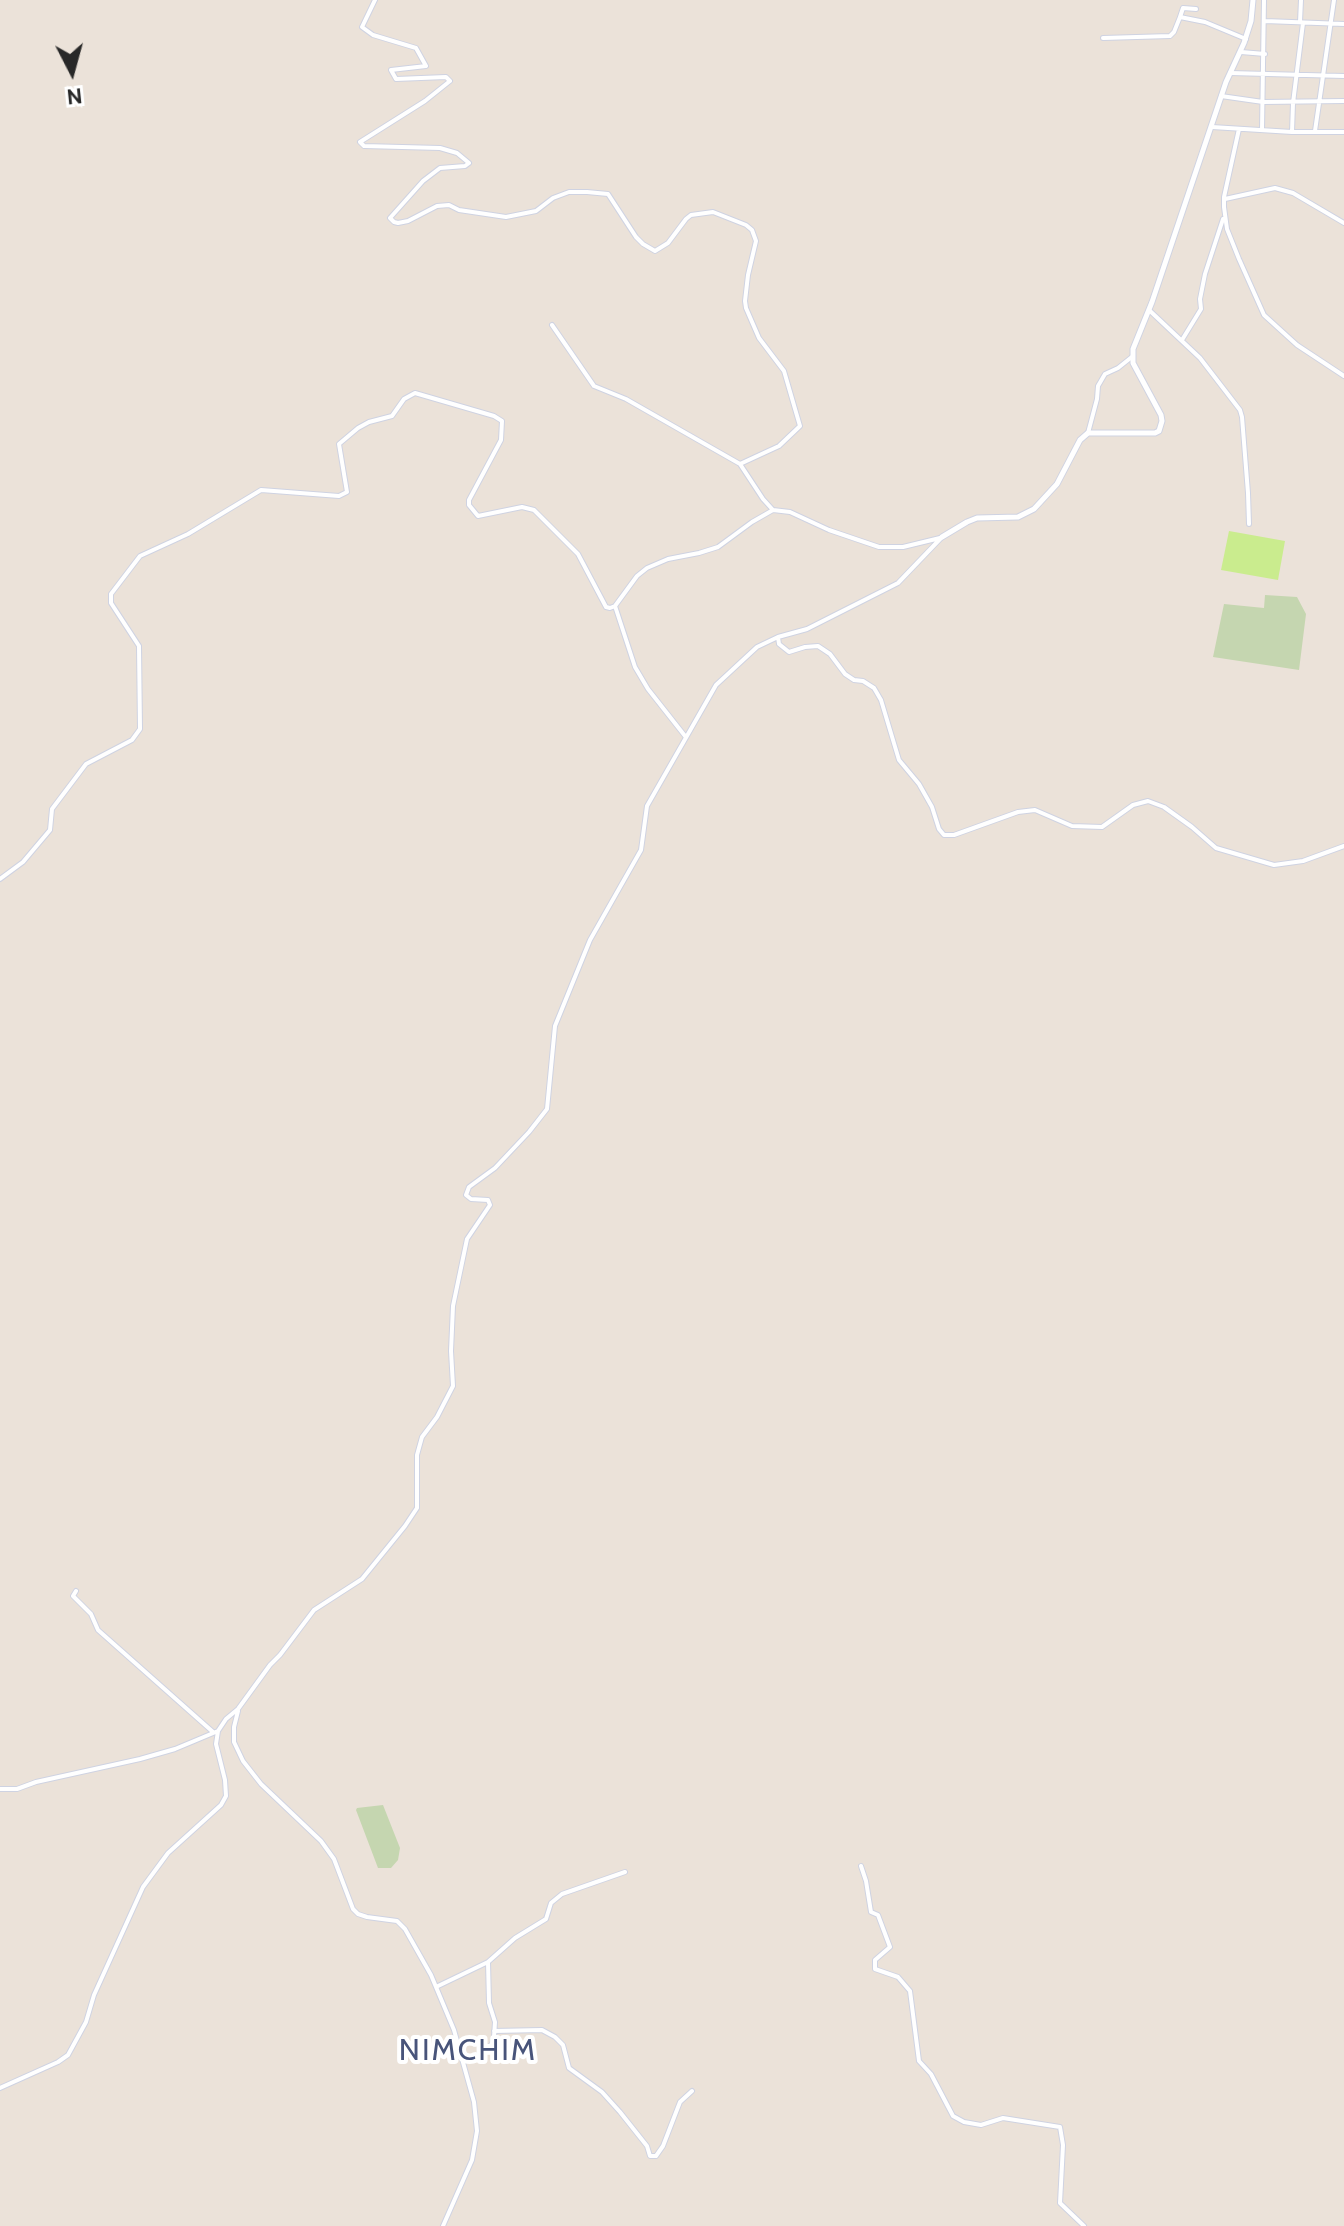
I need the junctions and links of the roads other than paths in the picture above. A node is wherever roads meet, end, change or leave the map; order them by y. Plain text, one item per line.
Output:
1 (375, 0) edge
2 (1253, 0) edge
3 (1264, 0) edge
4 (1301, 0) edge
5 (1334, 0) edge
6 (1196, 9) dead end
7 (1180, 17) junction
8 (1265, 21) junction
9 (1302, 23) junction
10 (1332, 23) junction
11 (1344, 24) edge
12 (1103, 38) dead end
13 (1246, 39) junction
14 (1241, 52) junction
15 (1265, 54) junction
16 (1230, 73) junction
17 (1264, 74) junction
18 (1296, 76) junction
19 (1322, 76) junction
20 (1344, 76) edge
21 (1221, 96) junction
22 (1344, 101) edge
23 (1263, 102) junction
24 (1319, 102) junction
25 (1293, 103) junction
26 (1212, 127) junction
27 (1239, 129) junction
28 (1262, 131) junction
29 (1315, 131) junction
30 (1292, 132) junction
31 (1344, 132) edge
32 (1224, 200) junction
33 (1224, 217) junction
34 (1344, 223) edge
35 (1149, 310) junction
36 (552, 325) dead end
37 (1182, 340) junction
38 (1133, 356) junction
39 (1344, 376) edge
40 (1088, 433) junction
41 (740, 464) junction
42 (773, 510) junction
43 (1249, 524) dead end
44 (942, 537) junction
45 (615, 606) junction
46 (778, 637) junction
47 (686, 737) junction
48 (1344, 846) edge
49 (0, 879) edge
50 (76, 1591) dead end
51 (238, 1709) junction
52 (216, 1732) junction
53 (0, 1789) edge
54 (861, 1866) dead end
55 (625, 1872) dead end
56 (488, 1962) junction
57 (436, 1987) junction
58 (494, 2031) junction
59 (464, 2061) junction
60 (0, 2088) edge
61 (692, 2091) dead end
62 (443, 2226) edge
63 (1084, 2226) edge

1 - 41 street
2 - 13 street
3 - 8 street
4 - 9 street
5 - 10 street
6 - 7 street
7 - 12 street
7 - 13 street
8 - 9 street
8 - 15 street
9 - 10 street
9 - 18 street
10 - 11 street
10 - 19 street
13 - 14 street
14 - 15 street
14 - 16 street
15 - 17 street
16 - 17 street
16 - 21 street
17 - 18 street
17 - 23 street
18 - 19 street
18 - 25 street
19 - 20 street
19 - 24 street
21 - 23 street
21 - 26 street
22 - 24 street
23 - 25 street
23 - 28 street
24 - 25 street
24 - 29 street
25 - 30 street
26 - 27 street
26 - 35 street
27 - 28 street
27 - 32 street
28 - 30 street
29 - 30 street
29 - 31 street
32 - 33 street
32 - 34 street
33 - 37 street
33 - 39 street
35 - 37 street
35 - 38 street
36 - 41 street
37 - 43 street
38 - 40 street
38 - 40 street
40 - 44 street
41 - 42 street
42 - 44 street
42 - 45 street
44 - 46 street
45 - 47 street
45 - 49 street
46 - 47 street
46 - 48 street
47 - 51 street
50 - 52 street
51 - 52 street
51 - 57 street
52 - 53 street
52 - 60 street
54 - 63 street
55 - 56 street
56 - 57 street
56 - 58 street
57 - 59 street
58 - 59 street
58 - 61 street
59 - 62 street

